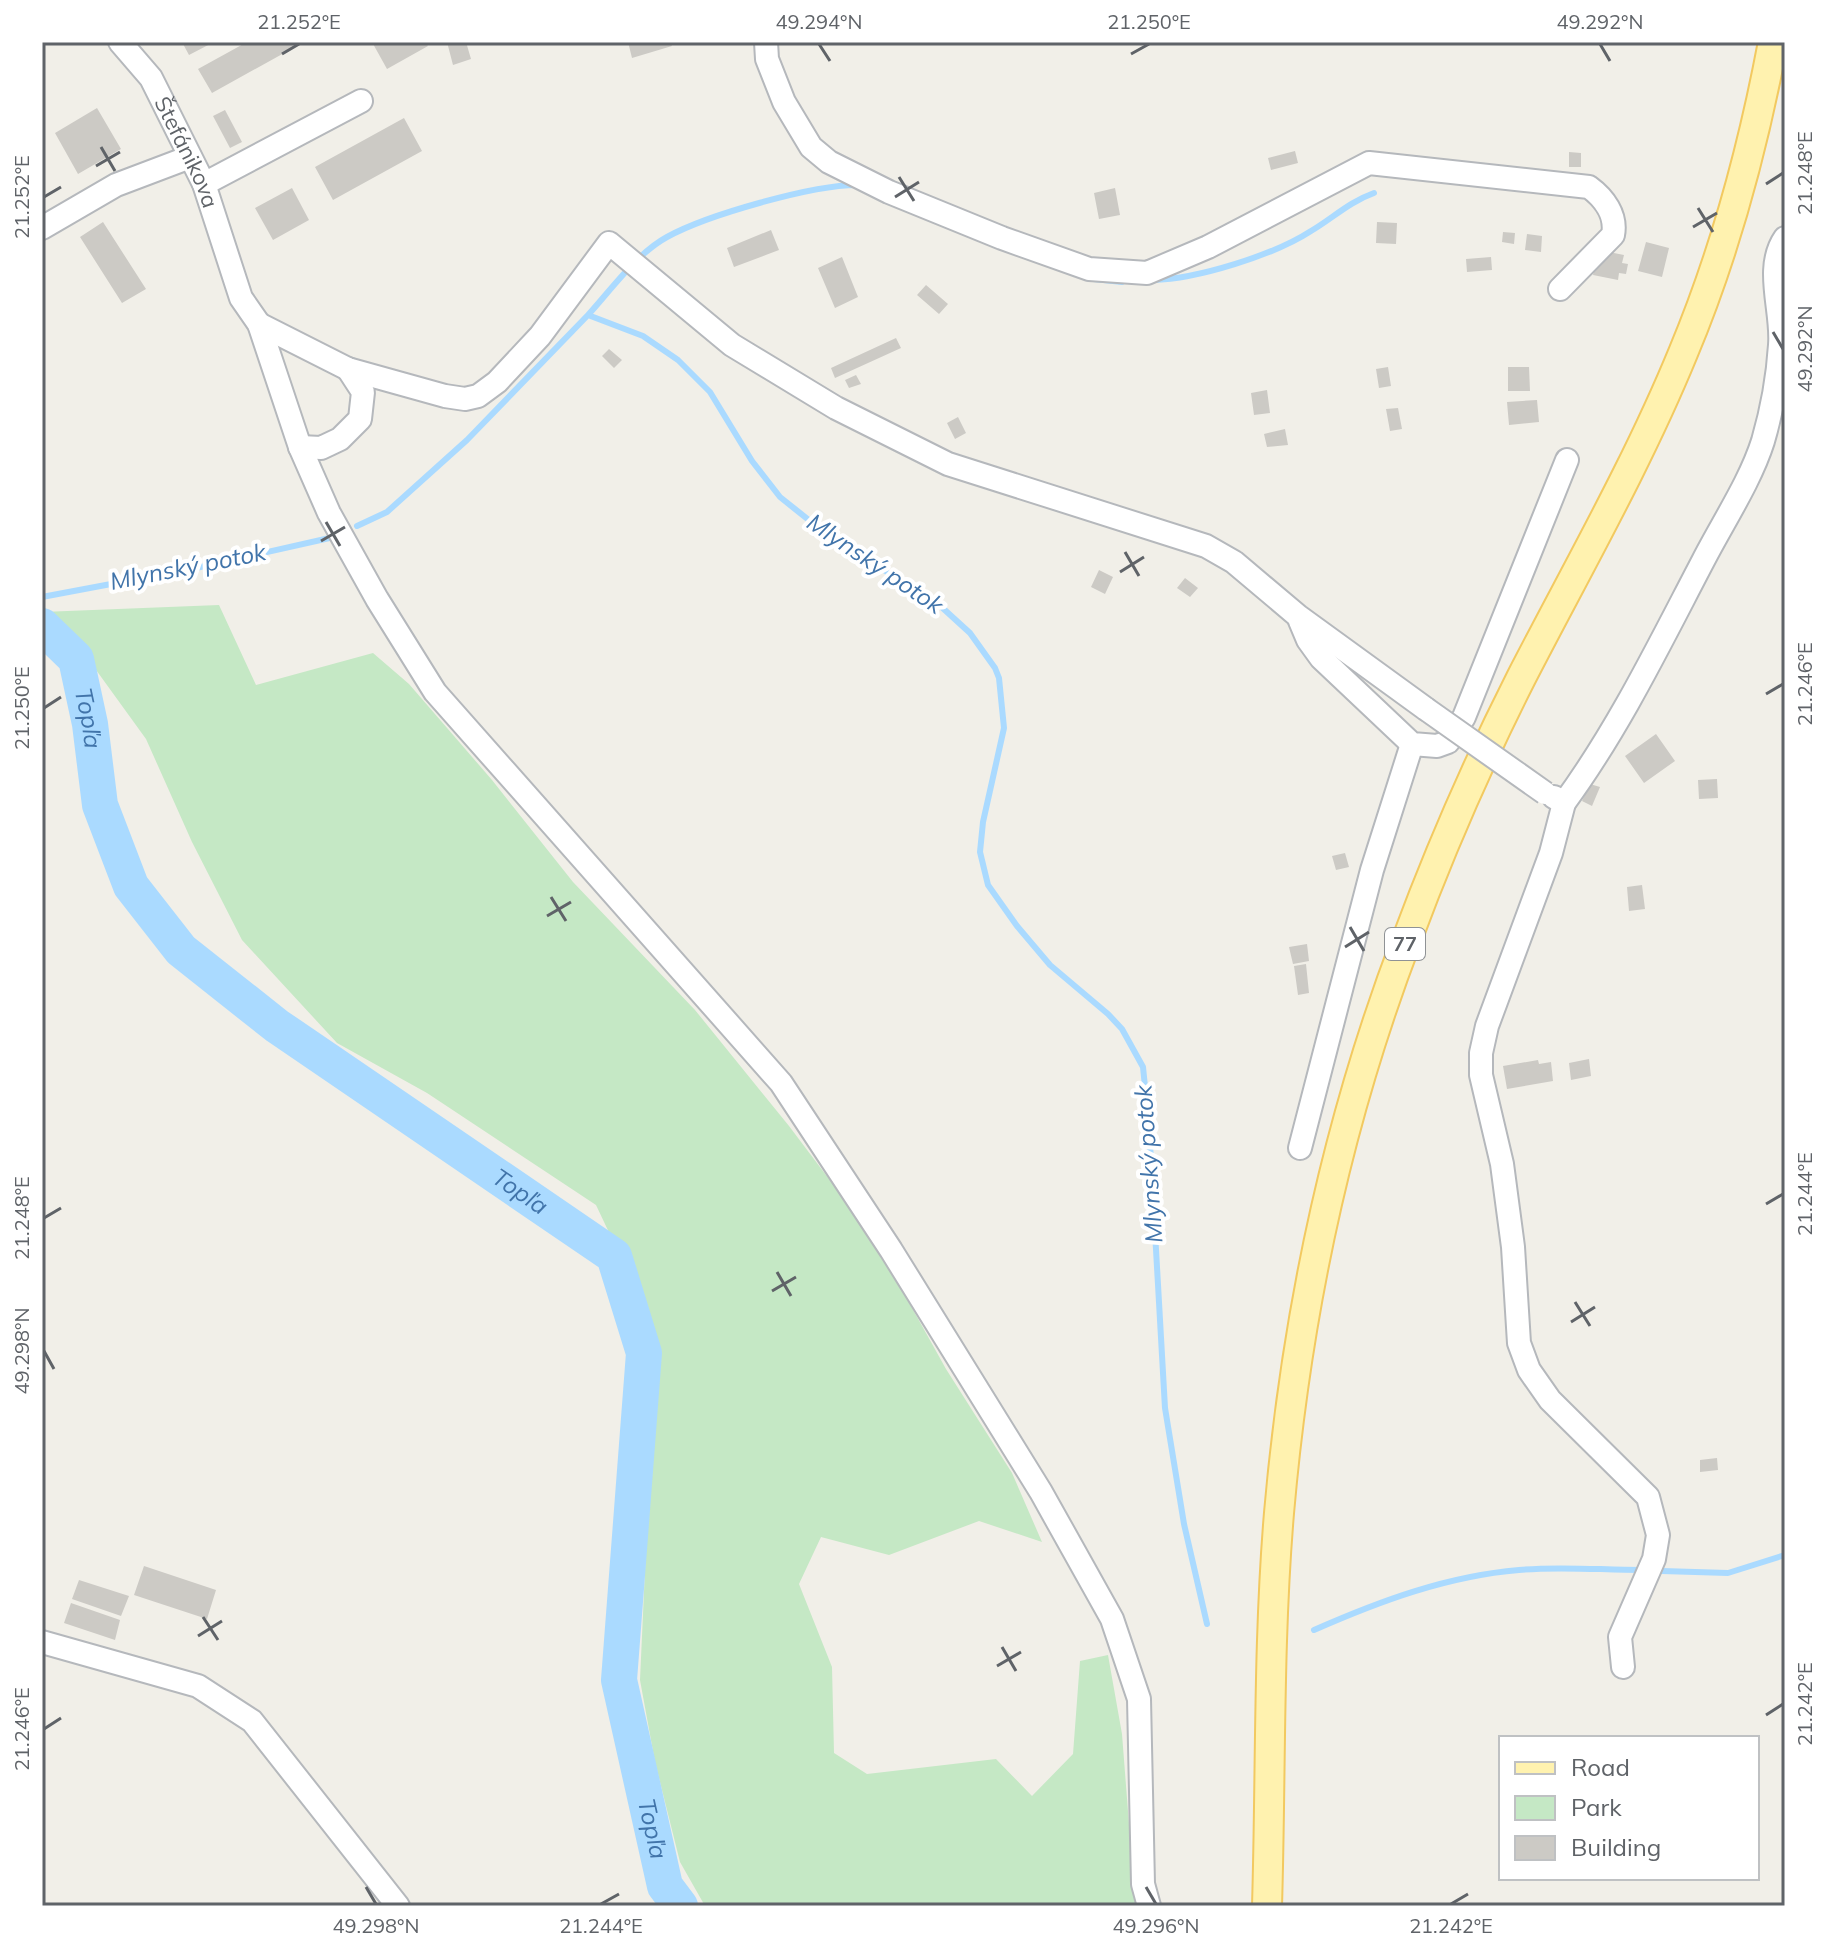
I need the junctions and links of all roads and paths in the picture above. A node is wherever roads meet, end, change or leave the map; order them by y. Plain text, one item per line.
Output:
1 (120, 42) edge
2 (766, 42) edge
3 (1773, 42) edge
4 (361, 101) dead end
5 (190, 157) junction
6 (204, 184) junction
7 (42, 228) edge
8 (1785, 238) edge
9 (1560, 289) dead end
10 (259, 324) junction
11 (348, 369) junction
12 (300, 447) junction
13 (1567, 460) dead end
14 (1298, 616) junction
15 (1412, 744) junction
16 (1555, 798) junction
17 (1300, 1148) dead end
18 (42, 1642) edge
19 (1623, 1667) dead end
20 (398, 1906) edge
21 (1149, 1906) edge
22 (1267, 1906) edge

1 - 5 street, Štefánikova
2 - 9 street
3 - 22 main road, 77
4 - 6 street
5 - 6 street, Štefánikova
5 - 7 street
6 - 10 street, Štefánikova
8 - 16 street
10 - 11 street
10 - 12 street, Štefánikova
11 - 12 street
11 - 14 street
12 - 21 street, Štefánikova
13 - 15 street
14 - 15 street
14 - 16 street, bridge
15 - 17 street
16 - 19 street
18 - 20 street

